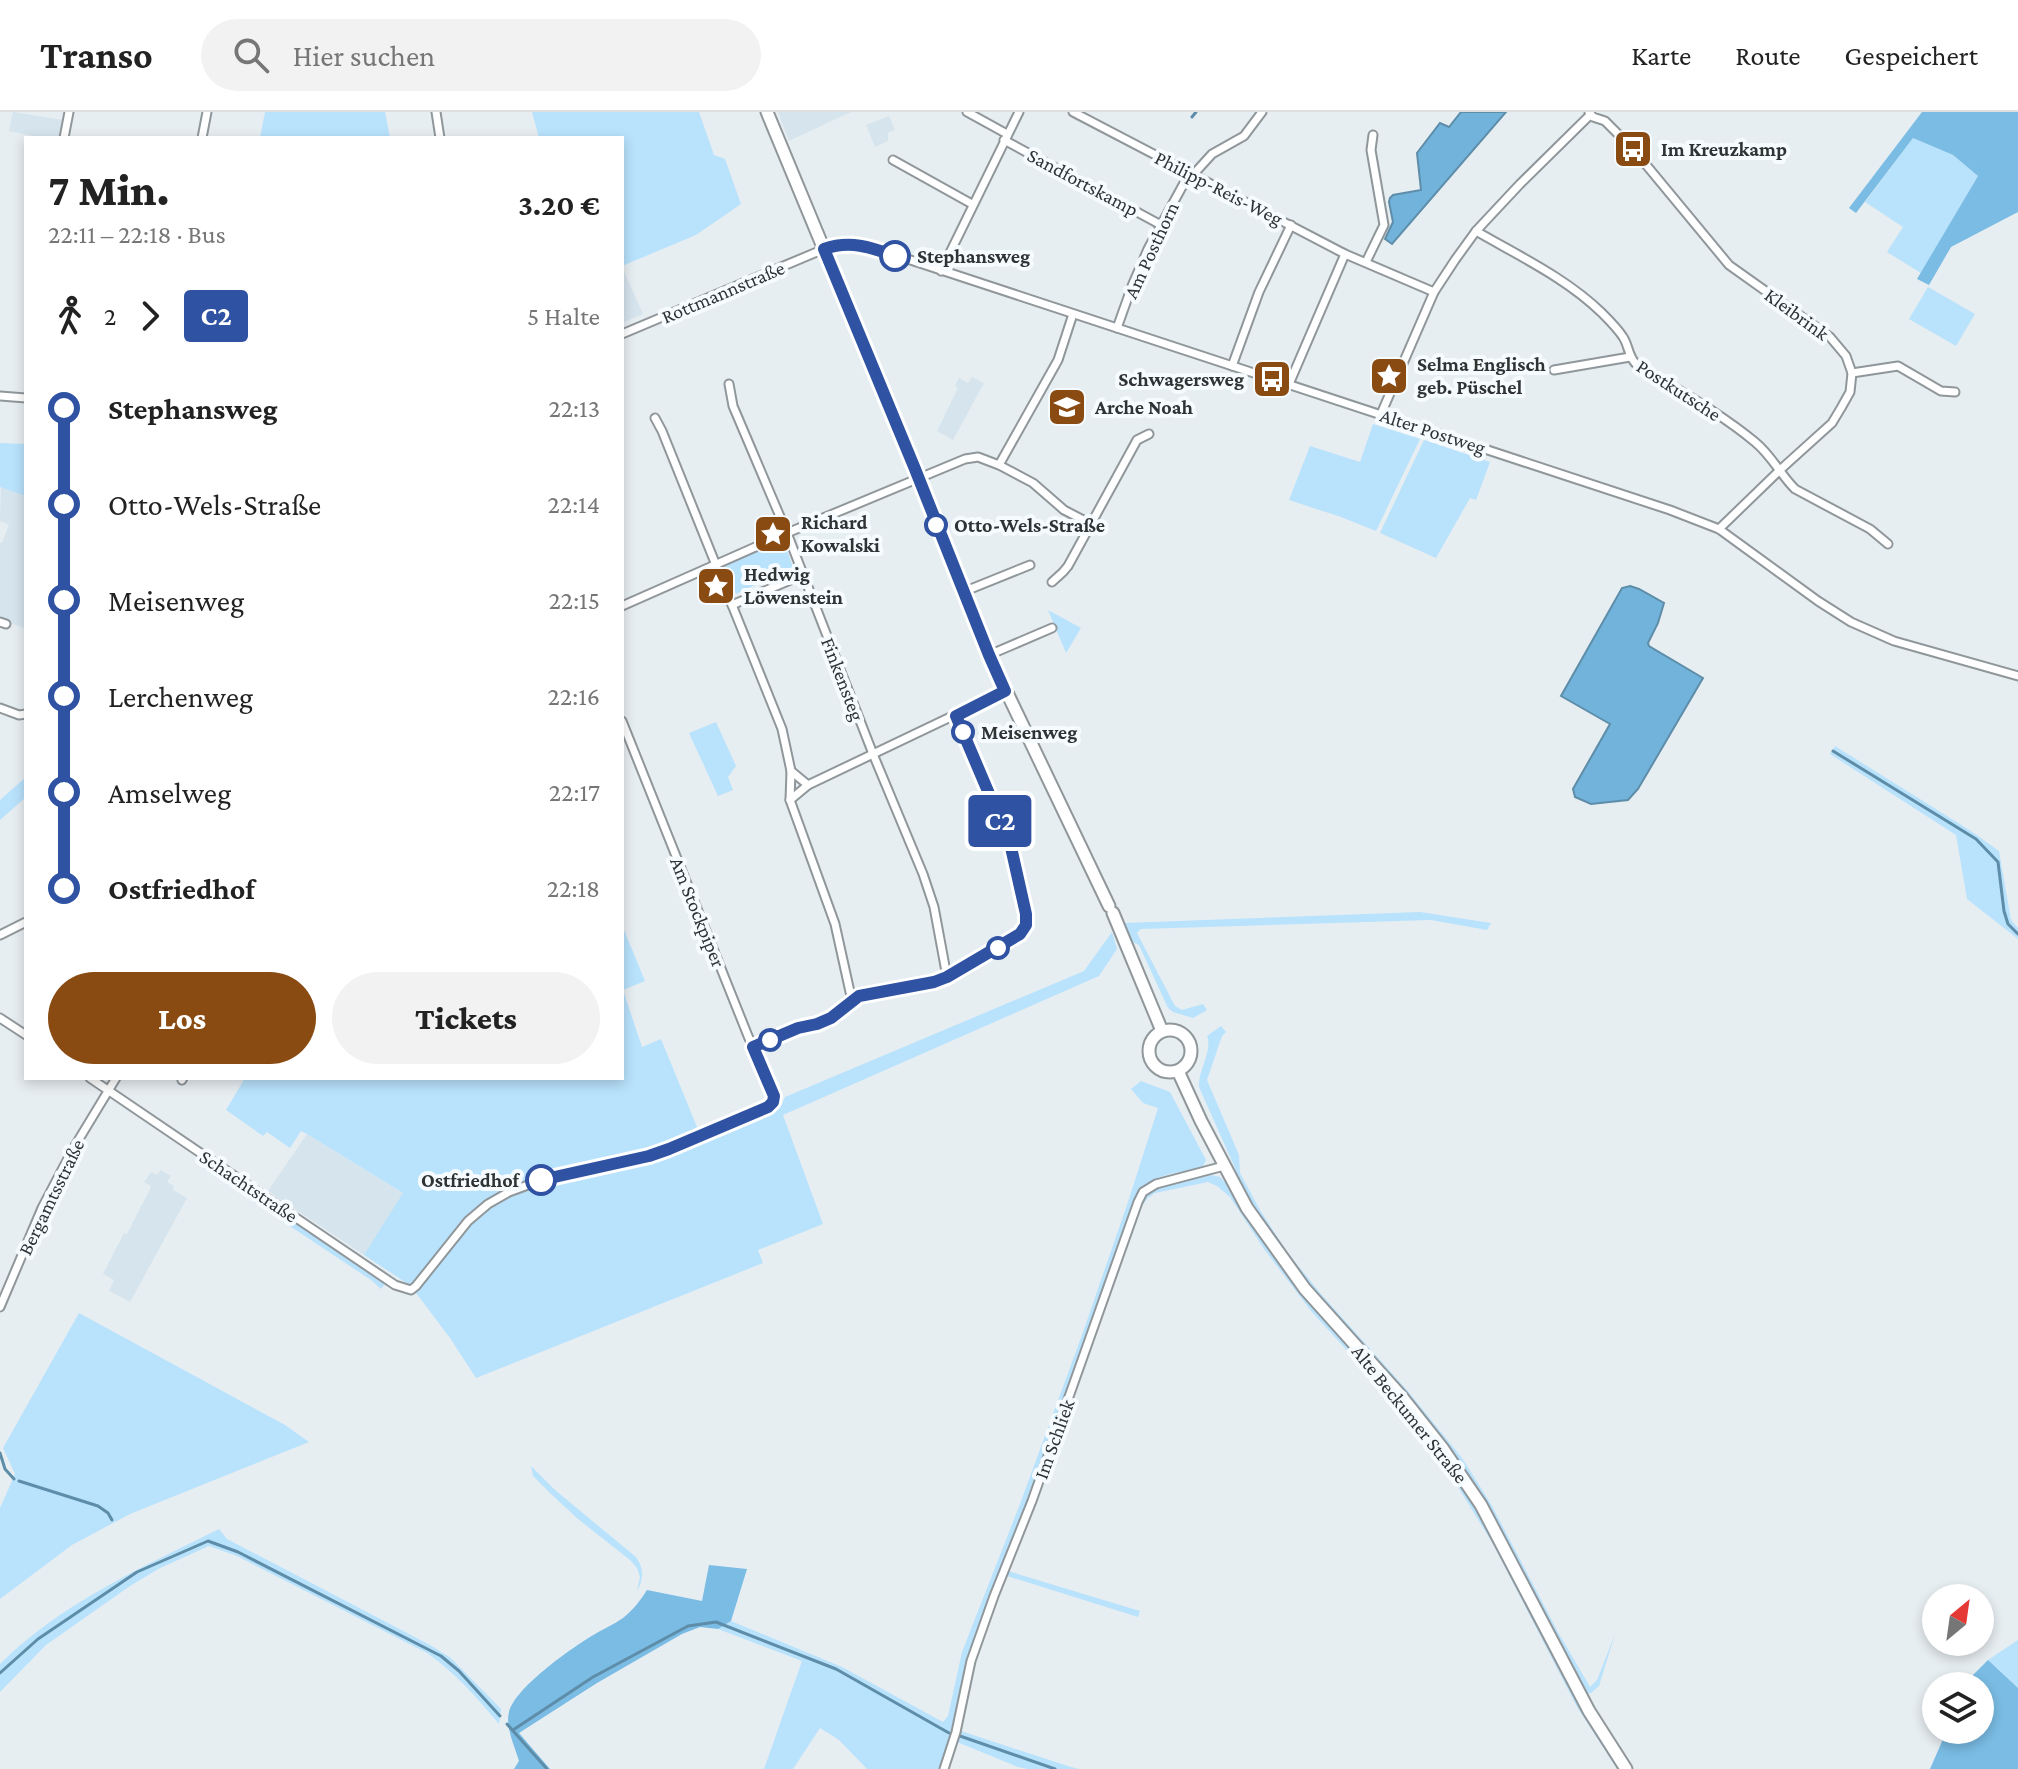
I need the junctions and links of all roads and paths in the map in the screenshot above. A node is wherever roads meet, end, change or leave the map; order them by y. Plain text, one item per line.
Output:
1 (69, 112) edge
2 (207, 112) edge
3 (436, 112) edge
4 (767, 112) edge
5 (967, 112) edge
6 (1019, 112) edge
7 (1073, 112) edge
8 (1262, 112) edge
9 (1589, 114) edge
10 (1373, 135) dead end
11 (64, 136) edge
12 (202, 136) edge
13 (440, 136) edge
14 (1006, 137) junction
15 (893, 160) dead end
16 (1191, 175) junction
17 (972, 204) junction
18 (1161, 225) junction
19 (1291, 225) junction
20 (1476, 231) junction
21 (824, 249) junction
22 (1345, 254) junction
23 (1366, 262) junction
24 (941, 271) junction
25 (1434, 292) junction
26 (1073, 314) junction
27 (1117, 328) junction
28 (624, 333) edge
29 (1630, 357) junction
30 (1232, 366) junction
31 (1554, 370) dead end
32 (1852, 373) junction
33 (729, 384) dead end
34 (1289, 384) junction
35 (1955, 392) dead end
36 (0, 396) edge
37 (24, 398) edge
38 (1381, 414) junction
39 (655, 418) dead end
40 (1149, 434) dead end
41 (999, 465) junction
42 (1780, 470) junction
43 (918, 478) junction
44 (1091, 524) junction
45 (1719, 529) junction
46 (787, 533) junction
47 (1888, 544) dead end
48 (716, 565) junction
49 (1030, 565) dead end
50 (802, 575) junction
51 (1052, 582) dead end
52 (963, 592) junction
53 (624, 605) edge
54 (732, 605) junction
55 (1052, 628) dead end
56 (989, 655) junction
57 (2018, 676) edge
58 (1005, 691) junction
59 (0, 708) edge
60 (24, 714) edge
61 (956, 716) junction
62 (624, 726) edge
63 (873, 754) junction
64 (791, 771) junction
65 (808, 785) junction
66 (790, 800) junction
67 (24, 923) edge
68 (0, 935) edge
69 (947, 977) junction
70 (852, 1001) junction
71 (0, 1018) edge
72 (1162, 1031) junction
73 (24, 1034) edge
74 (753, 1047) junction
75 (1178, 1071) junction
76 (93, 1080) edge
77 (115, 1080) edge
78 (108, 1090) junction
79 (1224, 1166) junction
80 (411, 1290) joint
81 (0, 1307) edge
82 (944, 1769) edge
83 (1626, 1769) edge

1 - 11 street
2 - 12 street
3 - 13 street
4 - 21 street
5 - 14 street, Sandfortskamp
6 - 14 street
7 - 16 street, Philipp-Reis-Weg
8 - 16 street, Am Posthorn
9 - 20 street
9 - 32 street, Kleibrink
10 - 23 street
14 - 17 street
14 - 18 street, Sandfortskamp
15 - 17 street
16 - 18 street, Am Posthorn
16 - 19 street, Philipp-Reis-Weg
17 - 24 street
18 - 27 street, Am Posthorn
19 - 22 street, Philipp-Reis-Weg
19 - 30 street
20 - 25 street
20 - 29 street, Postkutsche
21 - 24 street, Alter Postweg
21 - 28 street, Rottmannstraße
21 - 43 street
22 - 23 street, Philipp-Reis-Weg
22 - 34 street
23 - 25 street, Philipp-Reis-Weg
24 - 26 street, Alter Postweg
25 - 38 street
26 - 27 street, Alter Postweg
26 - 41 street
27 - 30 street, Alter Postweg
29 - 31 street
29 - 42 street, Postkutsche
30 - 34 street, Alter Postweg
32 - 35 street
32 - 42 street
33 - 46 street, Finkensteg
34 - 38 street, Alter Postweg
36 - 37 street
38 - 45 street, Alter Postweg
39 - 48 street
40 - 44 street
41 - 43 street
41 - 44 street
42 - 45 street
42 - 47 street, Postkutsche
43 - 46 street
43 - 52 street
44 - 51 street
45 - 57 street, Alter Postweg
46 - 48 street
46 - 50 street, Finkensteg
48 - 53 street
48 - 54 street
49 - 52 street
50 - 54 street
50 - 63 street, Finkensteg
52 - 56 street
54 - 64 street
55 - 56 street
56 - 58 street
58 - 61 street
58 - 72 street
59 - 60 street
61 - 63 street
61 - 69 street
62 - 74 street, Am Stockpiper
63 - 65 street
63 - 69 street, Finkensteg
64 - 65 street
64 - 66 street
65 - 66 street
66 - 70 street
67 - 68 street
69 - 70 street
70 - 74 street
71 - 73 street
72 - 75 street
72 - 75 street
74 - 80 street, Am Stockpiper
75 - 79 street, Alte Beckumer Straße
76 - 78 street, Schachtstraße
77 - 78 street, Bergamtsstraße
78 - 80 street, Schachtstraße
78 - 81 street, Bergamtsstraße
79 - 82 street, Im Schliek
79 - 83 street, Alte Beckumer Straße

